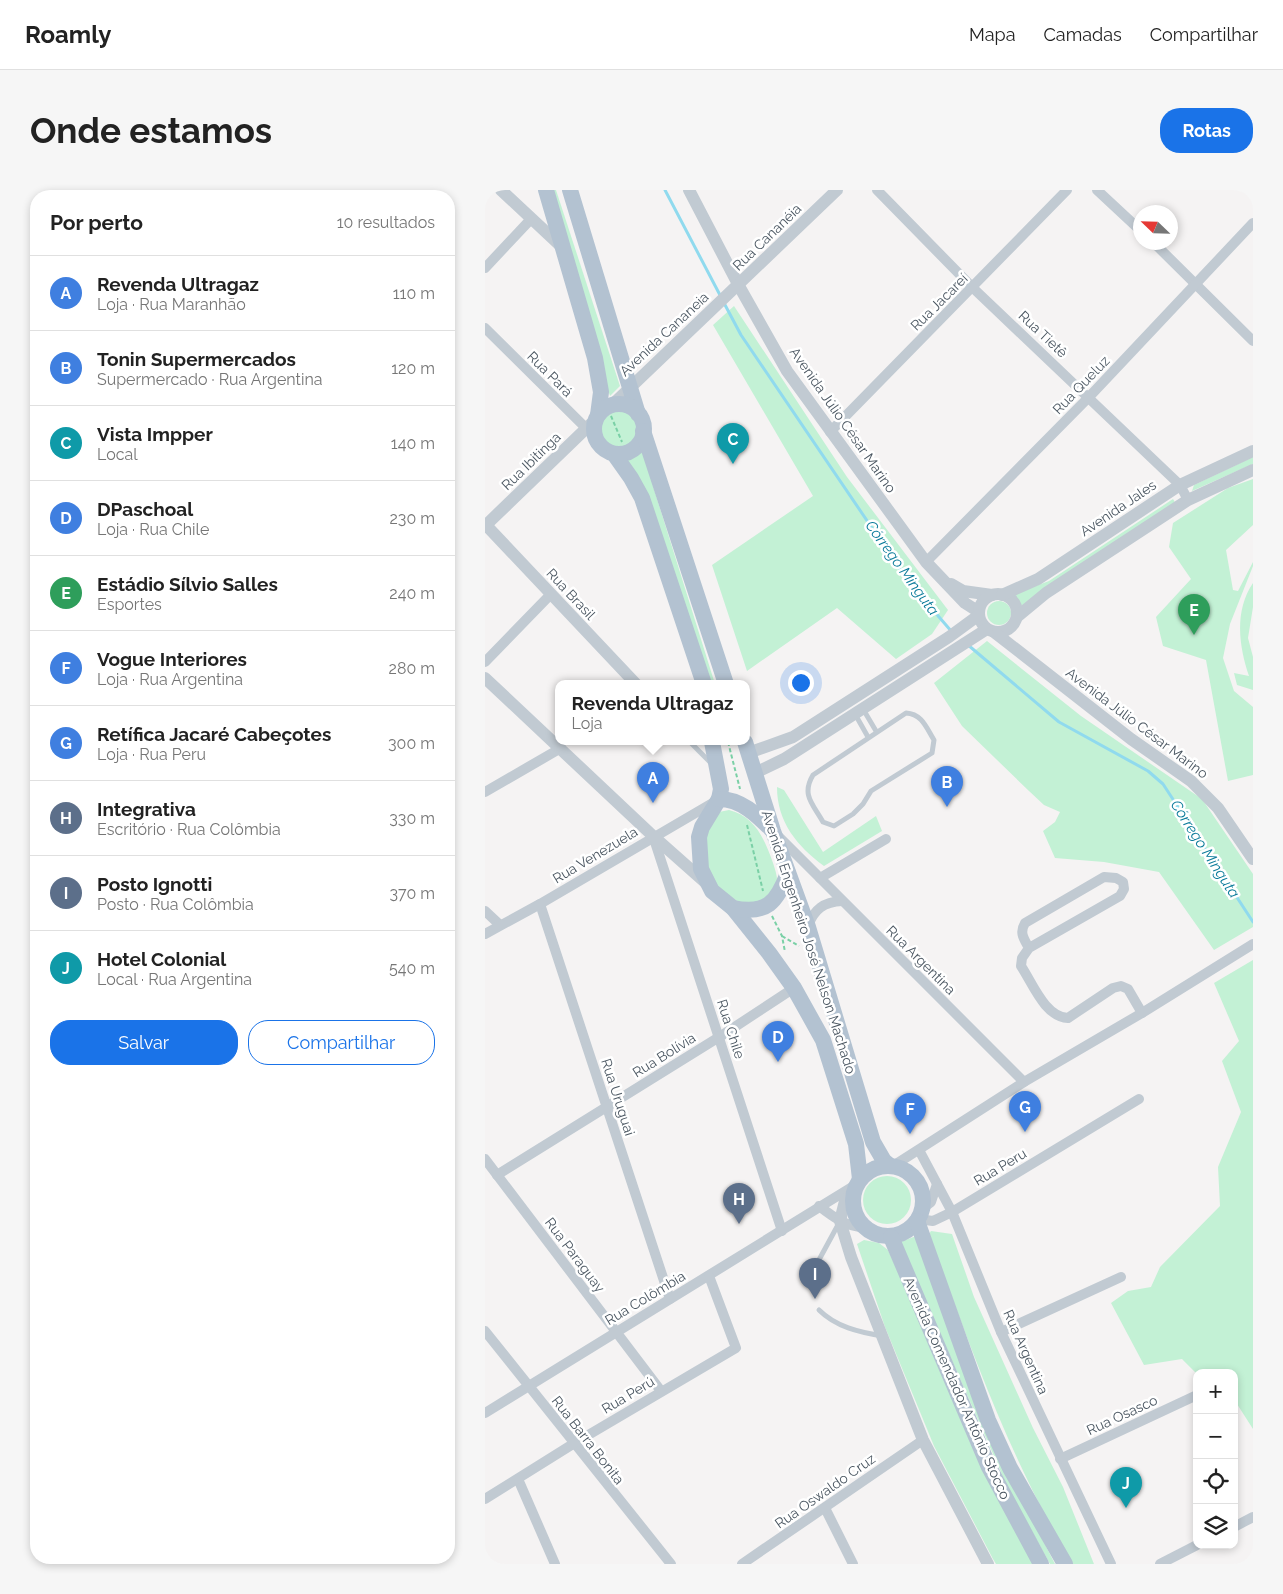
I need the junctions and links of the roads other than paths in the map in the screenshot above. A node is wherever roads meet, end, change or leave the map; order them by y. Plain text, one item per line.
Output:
1 (501, 190) edge
2 (546, 190) edge
3 (570, 190) edge
4 (689, 190) edge
5 (837, 190) edge
6 (877, 190) edge
7 (1067, 190) edge
8 (1097, 190) edge
9 (531, 219) junction
10 (1253, 223) edge
11 (1133, 224) edge
12 (1161, 250) edge
13 (565, 251) junction
14 (485, 268) edge
15 (1195, 283) junction
16 (739, 286) junction
17 (973, 288) junction
18 (603, 297) junction
19 (485, 328) edge
20 (1253, 341) edge
21 (630, 387) junction
22 (1089, 397) junction
23 (638, 414) junction
24 (599, 419) junction
25 (643, 431) junction
26 (831, 432) junction
27 (1253, 451) edge
28 (621, 453) junction
29 (1253, 470) edge
30 (1180, 484) junction
31 (1188, 500) junction
32 (485, 525) edge
33 (926, 562) junction
34 (943, 578) junction
35 (551, 594) junction
36 (997, 595) junction
37 (979, 614) junction
38 (1015, 621) junction
39 (991, 631) junction
40 (485, 662) edge
41 (1034, 664) junction
42 (485, 678) edge
43 (632, 680) edge
44 (703, 680) edge
45 (726, 680) edge
46 (859, 711) junction
47 (876, 732) junction
48 (868, 737) junction
49 (555, 742) edge
50 (558, 745) edge
51 (693, 745) edge
52 (713, 745) edge
53 (561, 748) junction
54 (747, 748) edge
55 (719, 772) junction
56 (755, 773) junction
57 (485, 792) edge
58 (719, 799) junction
59 (773, 831) junction
60 (653, 836) junction
61 (886, 839) dead end
62 (1253, 859) edge
63 (788, 873) junction
64 (820, 878) junction
65 (706, 883) junction
66 (842, 900) junction
67 (540, 904) junction
68 (733, 908) junction
69 (485, 910) edge
70 (500, 925) junction
71 (808, 927) junction
72 (485, 934) edge
73 (1253, 944) edge
74 (1029, 948) junction
75 (794, 988) junction
76 (1142, 1013) junction
77 (719, 1037) junction
78 (1024, 1082) junction
79 (1139, 1099) dead end
80 (607, 1107) junction
81 (919, 1150) junction
82 (485, 1159) edge
83 (892, 1166) junction
84 (497, 1175) junction
85 (857, 1184) junction
86 (937, 1184) junction
87 (819, 1206) junction
88 (952, 1212) junction
89 (919, 1216) junction
90 (840, 1221) junction
91 (863, 1227) junction
92 (782, 1231) junction
93 (891, 1236) junction
94 (709, 1276) junction
95 (1121, 1277) dead end
96 (811, 1288) dead end
97 (670, 1298) junction
98 (819, 1310) dead end
99 (617, 1331) junction
100 (485, 1332) edge
101 (1001, 1332) junction
102 (882, 1336) junction
103 (529, 1386) junction
104 (661, 1391) junction
105 (1193, 1397) edge
106 (485, 1413) edge
107 (923, 1440) junction
108 (573, 1444) junction
109 (1060, 1459) junction
110 (518, 1479) junction
111 (485, 1499) edge
112 (825, 1508) junction
113 (1253, 1517) edge
114 (1238, 1525) edge
115 (1193, 1547) edge
116 (555, 1564) edge
117 (671, 1564) edge
118 (742, 1564) edge
119 (853, 1564) edge
120 (989, 1564) edge
121 (1041, 1564) edge
122 (1065, 1564) edge
123 (1111, 1564) edge
124 (1160, 1564) edge

1 - 9 street
2 - 13 main road
3 - 18 main road
4 - 16 street, Avenida Júlio César Marino
5 - 16 street, Rua Cananéia
6 - 17 street, Rua Tietê
7 - 17 street, Rua Jacareí
8 - 11 street
9 - 13 street
9 - 14 street
10 - 15 street, Rua Queluz
12 - 15 street
13 - 18 main road
13 - 24 main road
15 - 20 street
15 - 22 street, Rua Queluz
16 - 21 street, Avenida Cananeia
16 - 26 street, Avenida Júlio César Marino
17 - 22 street, Rua Tietê
17 - 26 street, Rua Jacareí
18 - 21 main road
19 - 24 street, Rua Pará
21 - 23 main road
21 - 24 street, Avenida Cananeia
22 - 30 street, Rua Tietê
22 - 33 street, Rua Queluz
23 - 24 main road
23 - 25 main road
24 - 28 main road
24 - 32 street, Rua Ibitinga
25 - 28 main road
25 - 45 main road
26 - 33 street, Avenida Júlio César Marino
27 - 30 street, Avenida Jales
28 - 44 main road
29 - 31 street
30 - 31 street, Rua Tietê
30 - 36 street, Avenida Jales
31 - 38 street
32 - 35 street, Rua Brasil
33 - 34 street, Avenida Júlio César Marino
34 - 36 street, Avenida Júlio César Marino
34 - 37 street, Avenida Júlio César Marino
35 - 40 street
35 - 43 street, Rua Brasil
36 - 37 street
36 - 38 street
37 - 39 street
37 - 54 street
38 - 39 street
38 - 41 street, Avenida Júlio César Marino
39 - 41 street, Avenida Júlio César Marino
39 - 46 street
41 - 62 street, Avenida Júlio César Marino
42 - 49 street
46 - 47 lane
46 - 48 lane
46 - 56 street
47 - 48 lane
47 - 48 lane
50 - 53 street
51 - 55 lane
52 - 55 main road, Avenida Engenheiro José Nelson Machado
53 - 57 street
53 - 60 street
54 - 56 main road, Avenida Engenheiro José Nelson Machado
55 - 58 main road, Avenida Engenheiro José Nelson Machado
56 - 59 main road, Avenida Engenheiro José Nelson Machado
58 - 59 main road
58 - 60 street, Rua Venezuela
58 - 65 main road, Avenida Engenheiro José Nelson Machado
59 - 63 main road, Avenida Engenheiro José Nelson Machado
59 - 64 street, Rua Argentina
60 - 65 street
60 - 67 street, Rua Venezuela
60 - 77 street, Rua Chile
61 - 64 street
63 - 68 main road
63 - 71 main road, Avenida Engenheiro José Nelson Machado
64 - 66 street, Rua Argentina
65 - 68 main road, Avenida Engenheiro José Nelson Machado
66 - 71 street
66 - 78 street, Rua Argentina
67 - 70 street, Rua Venezuela
67 - 80 street, Rua Uruguai
68 - 75 main road, Avenida Engenheiro José Nelson Machado
69 - 70 street
70 - 72 street, Rua Venezuela
71 - 83 main road, Avenida Engenheiro José Nelson Machado
73 - 76 street
74 - 74 street
74 - 76 street
75 - 77 street, Rua Bolívia
75 - 85 main road, Avenida Engenheiro José Nelson Machado
76 - 78 street
77 - 80 street, Rua Bolívia
77 - 92 street, Rua Chile
78 - 81 street
79 - 88 street, Rua Peru
80 - 84 street, Rua Bolívia
80 - 97 street, Rua Uruguai
81 - 83 street
81 - 86 street, Rua Argentina
82 - 84 street, Rua Paraguay
83 - 85 main road
83 - 89 main road
84 - 99 street, Rua Paraguay
85 - 87 street, Rua Colômbia
85 - 90 street
85 - 91 main road
86 - 88 street, Rua Argentina
86 - 89 street
87 - 90 street
87 - 92 street, Rua Colômbia
88 - 89 street, Rua Peru
88 - 101 street, Rua Argentina
89 - 93 main road
89 - 122 main road, Avenida Comendador Antônio Stocco
90 - 91 street
90 - 96 lane
90 - 102 street
91 - 93 main road
92 - 94 street, Rua Colômbia
93 - 121 main road, Avenida Comendador Antônio Stocco
94 - 97 street, Rua Colômbia
94 - 104 street, Rua Perú
95 - 101 street
97 - 99 street, Rua Colômbia
98 - 102 lane
99 - 103 street, Rua Colômbia
99 - 104 street, Rua Paraguay
100 - 103 street, Rua Barra Bonita
101 - 109 street, Rua Argentina
102 - 107 street
103 - 106 street, Rua Colômbia
103 - 108 street, Rua Barra Bonita
104 - 108 street, Rua Perú
105 - 109 street, Rua Osasco
107 - 112 street, Rua Oswaldo Cruz
107 - 120 street
108 - 110 street, Rua Perú
108 - 117 street, Rua Barra Bonita
109 - 123 street, Rua Argentina
110 - 111 street, Rua Perú
110 - 116 street
112 - 118 street, Rua Oswaldo Cruz
112 - 119 street
113 - 114 street
115 - 124 street

